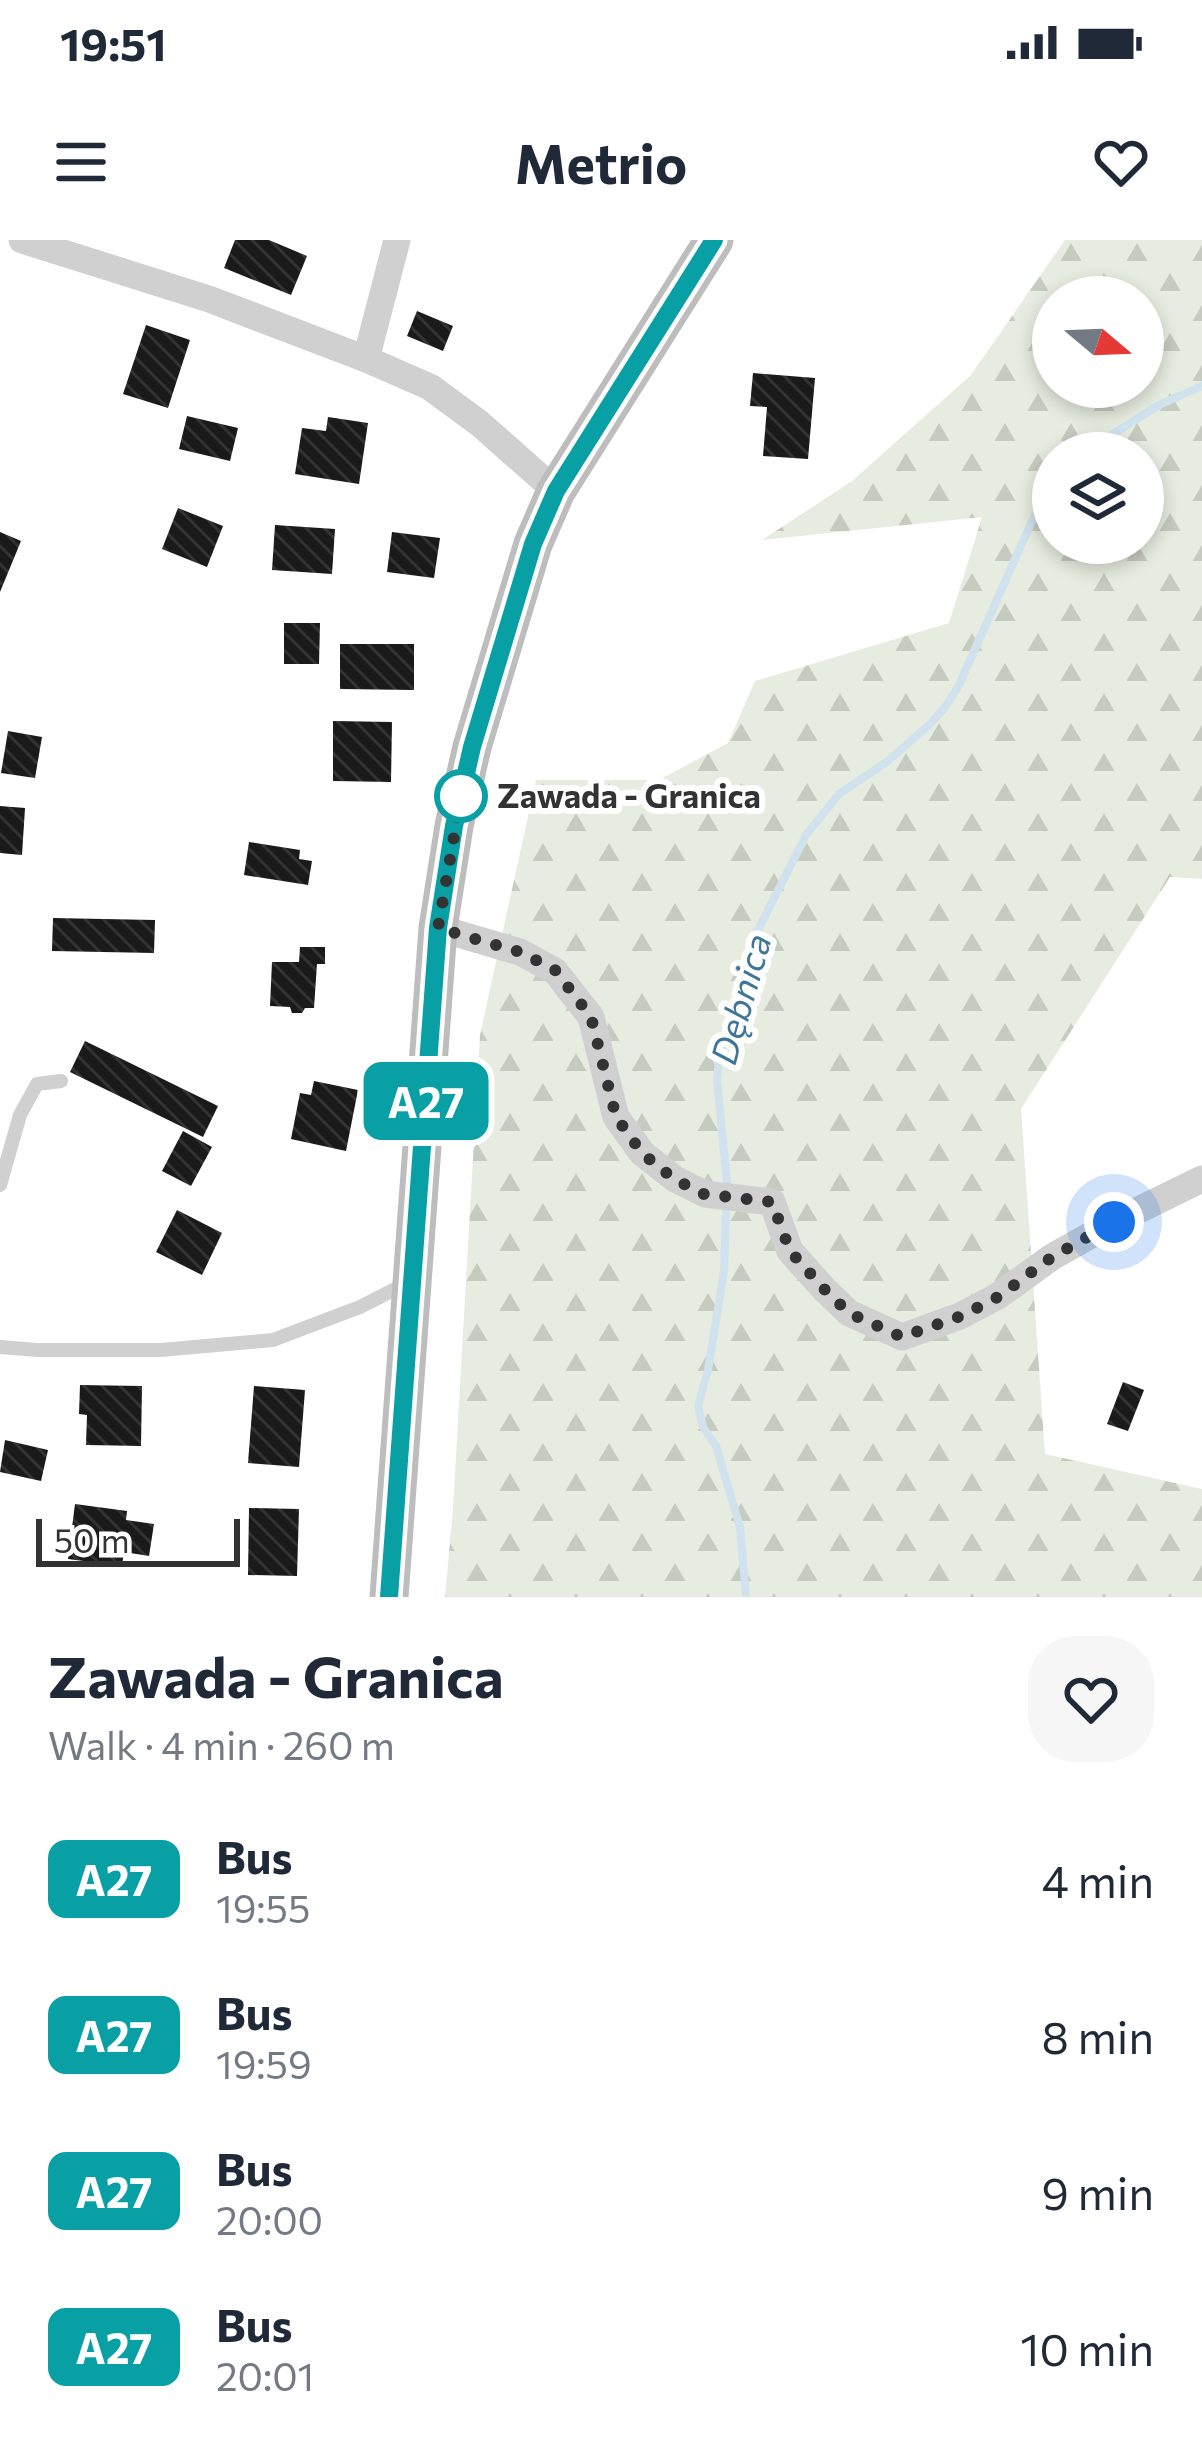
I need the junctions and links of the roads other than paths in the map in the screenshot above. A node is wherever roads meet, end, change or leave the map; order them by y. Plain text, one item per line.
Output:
1 (22, 240) edge
2 (397, 240) edge
3 (714, 240) edge
4 (366, 359) junction
5 (556, 491) junction
6 (438, 928) junction
7 (61, 1081) dead end
8 (1202, 1179) edge
9 (0, 1185) edge
10 (414, 1280) junction
11 (0, 1347) edge
12 (388, 1597) edge

1 - 4 street
2 - 4 street
3 - 5 street
4 - 5 street
5 - 6 street
6 - 8 street
6 - 10 street
7 - 9 lane
10 - 11 lane
10 - 12 street

